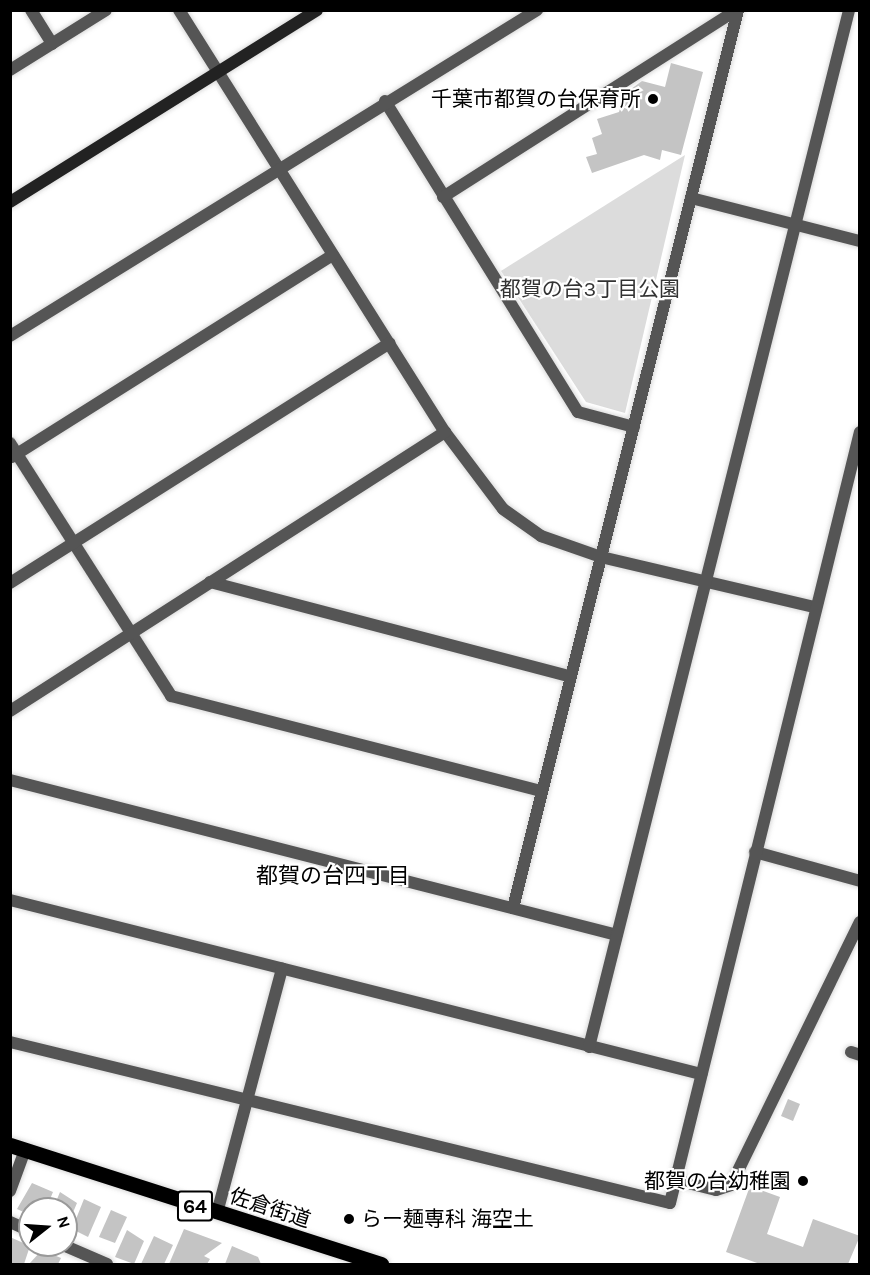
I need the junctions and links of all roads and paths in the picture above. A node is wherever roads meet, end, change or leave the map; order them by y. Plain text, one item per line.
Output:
1 (31, 10) edge
2 (106, 10) edge
3 (179, 10) edge
4 (316, 10) edge
5 (537, 10) edge
6 (737, 10) edge
7 (849, 10) edge
8 (52, 44) junction
9 (10, 70) edge
10 (218, 72) junction
11 (385, 101) junction
12 (278, 168) junction
13 (443, 197) junction
14 (691, 198) junction
15 (10, 202) edge
16 (795, 225) junction
17 (860, 241) edge
18 (333, 255) junction
19 (10, 336) edge
20 (389, 343) junction
21 (634, 427) junction
22 (445, 432) junction
23 (860, 432) edge
24 (13, 451) edge
25 (856, 466) edge
26 (74, 543) junction
27 (601, 557) junction
28 (702, 581) junction
29 (210, 582) junction
30 (10, 583) edge
31 (815, 607) junction
32 (131, 632) junction
33 (571, 677) junction
34 (10, 711) edge
35 (10, 780) edge
36 (542, 791) junction
37 (755, 852) junction
38 (860, 881) edge
39 (10, 900) edge
40 (513, 908) junction
41 (860, 922) edge
42 (617, 935) junction
43 (282, 969) junction
44 (10, 1042) edge
45 (589, 1047) junction
46 (701, 1074) junction
47 (249, 1104) junction
48 (18, 1148) edge
49 (676, 1180) junction
50 (10, 1191) edge
51 (217, 1213) junction
52 (78, 1251) edge
53 (107, 1264) edge
54 (381, 1264) edge

1 - 8 street
2 - 8 street
3 - 10 street
4 - 10 street
5 - 11 street
6 - 13 street
6 - 14 street
7 - 16 street
8 - 9 street
10 - 12 street
10 - 15 street
11 - 12 street
11 - 13 street
12 - 18 street
12 - 19 street
13 - 21 street
14 - 16 street
14 - 21 street
16 - 17 street
16 - 28 street
18 - 20 street
18 - 24 street
20 - 22 street
20 - 26 street
21 - 27 street
22 - 27 street
22 - 29 street
23 - 25 street
24 - 26 street
25 - 31 street
26 - 30 street
26 - 32 street
27 - 28 street
27 - 33 street
28 - 31 street
28 - 42 street
29 - 32 street
29 - 33 street
31 - 37 street
32 - 34 street
32 - 36 street
33 - 36 street
35 - 40 street
36 - 40 street
37 - 38 street
37 - 46 street
39 - 43 street
40 - 42 street
41 - 49 street
42 - 45 street
43 - 45 street
43 - 47 street
44 - 47 street
45 - 46 street
46 - 49 street
47 - 49 street
47 - 51 street
48 - 50 street
48 - 51 main road, 佐倉街道 / 64
51 - 54 main road, 佐倉街道 / 64
52 - 53 street

